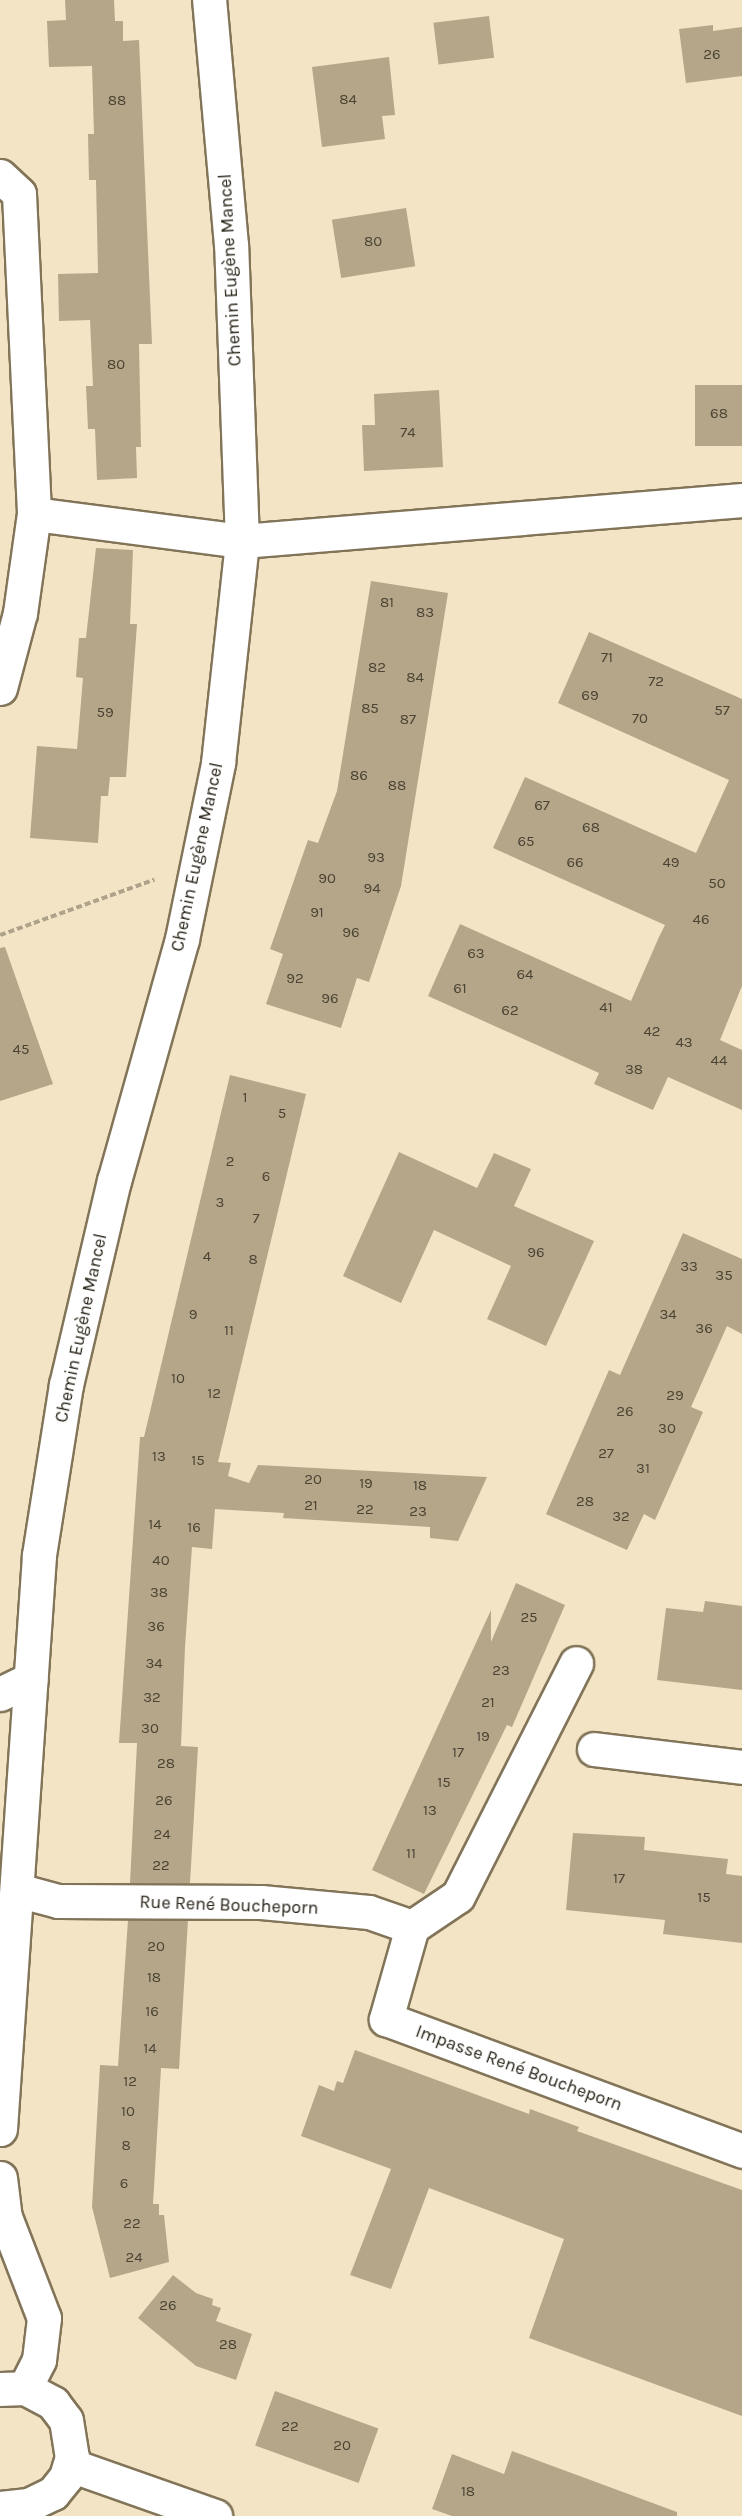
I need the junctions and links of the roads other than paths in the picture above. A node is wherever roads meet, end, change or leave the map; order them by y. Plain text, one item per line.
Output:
1 (209, 0) edge
2 (0, 176) edge
3 (742, 500) edge
4 (34, 514) junction
5 (242, 541) junction
6 (0, 688) edge
7 (576, 1664) dead end
8 (31, 1679) junction
9 (0, 1694) edge
10 (594, 1749) dead end
11 (742, 1767) edge
12 (16, 1890) junction
13 (412, 1927) junction
14 (0, 2129) edge
15 (742, 2151) edge
16 (0, 2178) edge
17 (12, 2389) edge
18 (70, 2465) junction
19 (3, 2511) edge
20 (215, 2516) edge

1 - 5 street, Chemin Eugène Mancel
2 - 4 street
3 - 5 street
4 - 5 street
4 - 6 street
5 - 8 street, Chemin Eugène Mancel
7 - 13 street
8 - 9 street
8 - 12 street, Chemin Eugène Mancel
10 - 11 street
12 - 13 street, Rue René Boucheporn
12 - 14 street, Chemin Eugène Mancel
13 - 15 street, Impasse René Boucheporn
16 - 17 street
17 - 18 street
18 - 19 street
18 - 20 street

